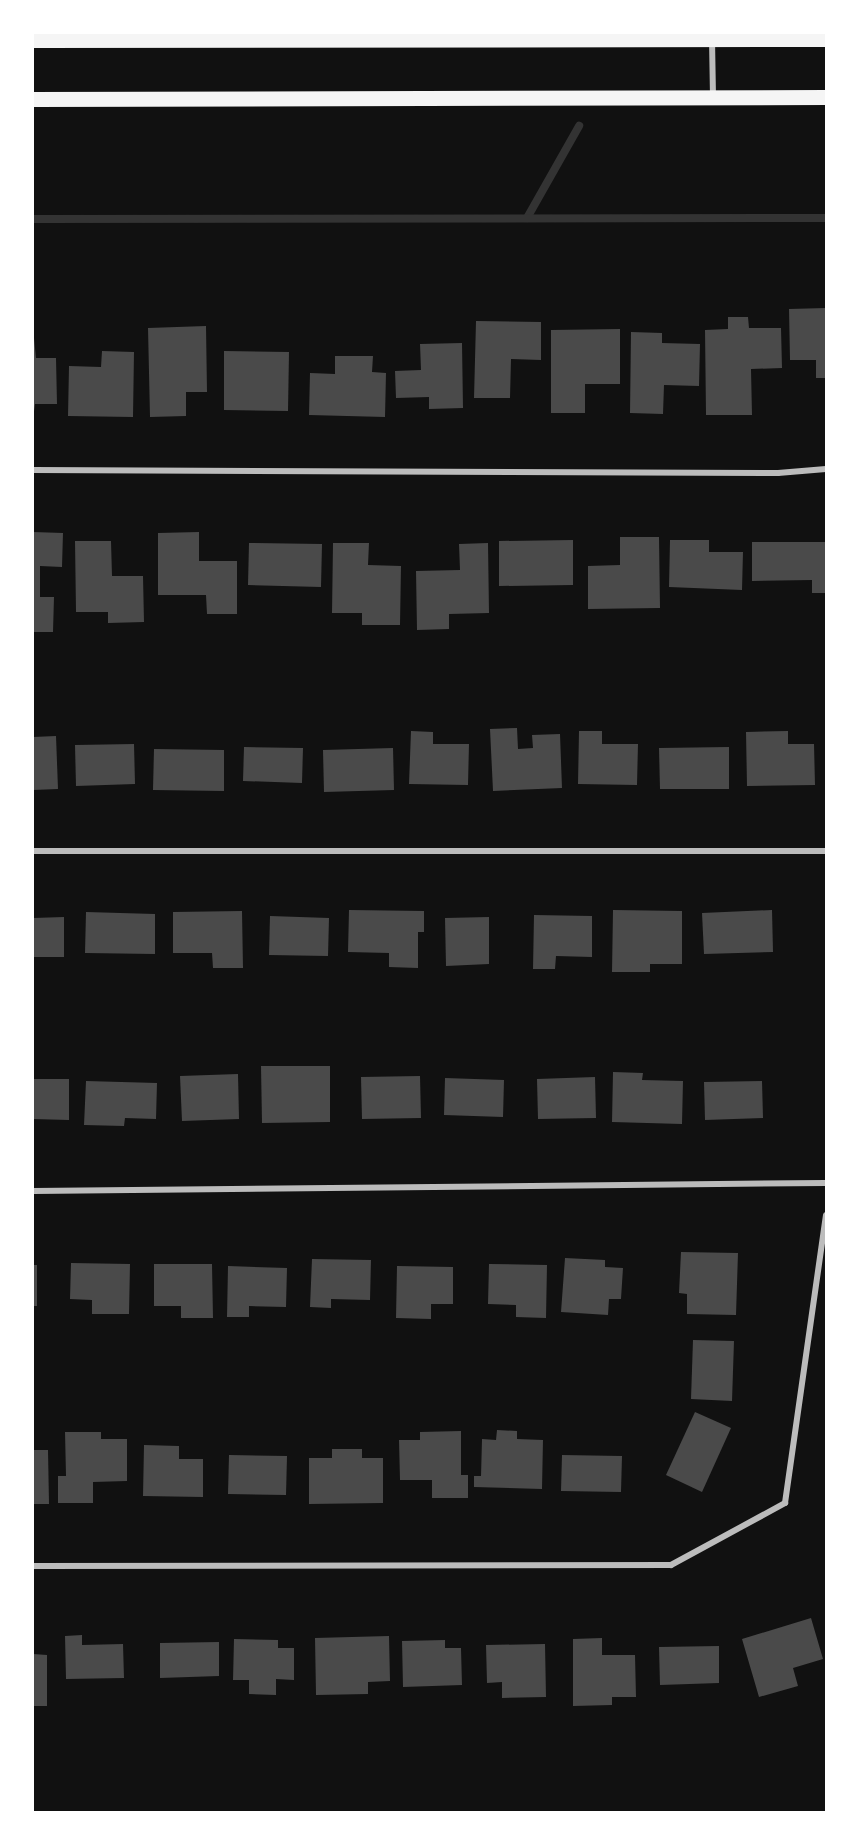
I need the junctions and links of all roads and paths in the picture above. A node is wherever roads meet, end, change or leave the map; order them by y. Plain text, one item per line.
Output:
1 (712, 37) edge
2 (826, 39) edge
3 (33, 40) edge
4 (826, 97) edge
5 (33, 99) edge
6 (713, 99) junction
7 (826, 469) edge
8 (33, 470) edge
9 (33, 851) edge
10 (826, 851) edge
11 (826, 1183) edge
12 (33, 1191) edge
13 (826, 1215) edge
14 (33, 1566) edge

1 - 2 main road
1 - 3 main road
1 - 6 street
4 - 6 main road
5 - 6 main road
7 - 8 street
9 - 10 street
11 - 12 street
13 - 14 street

